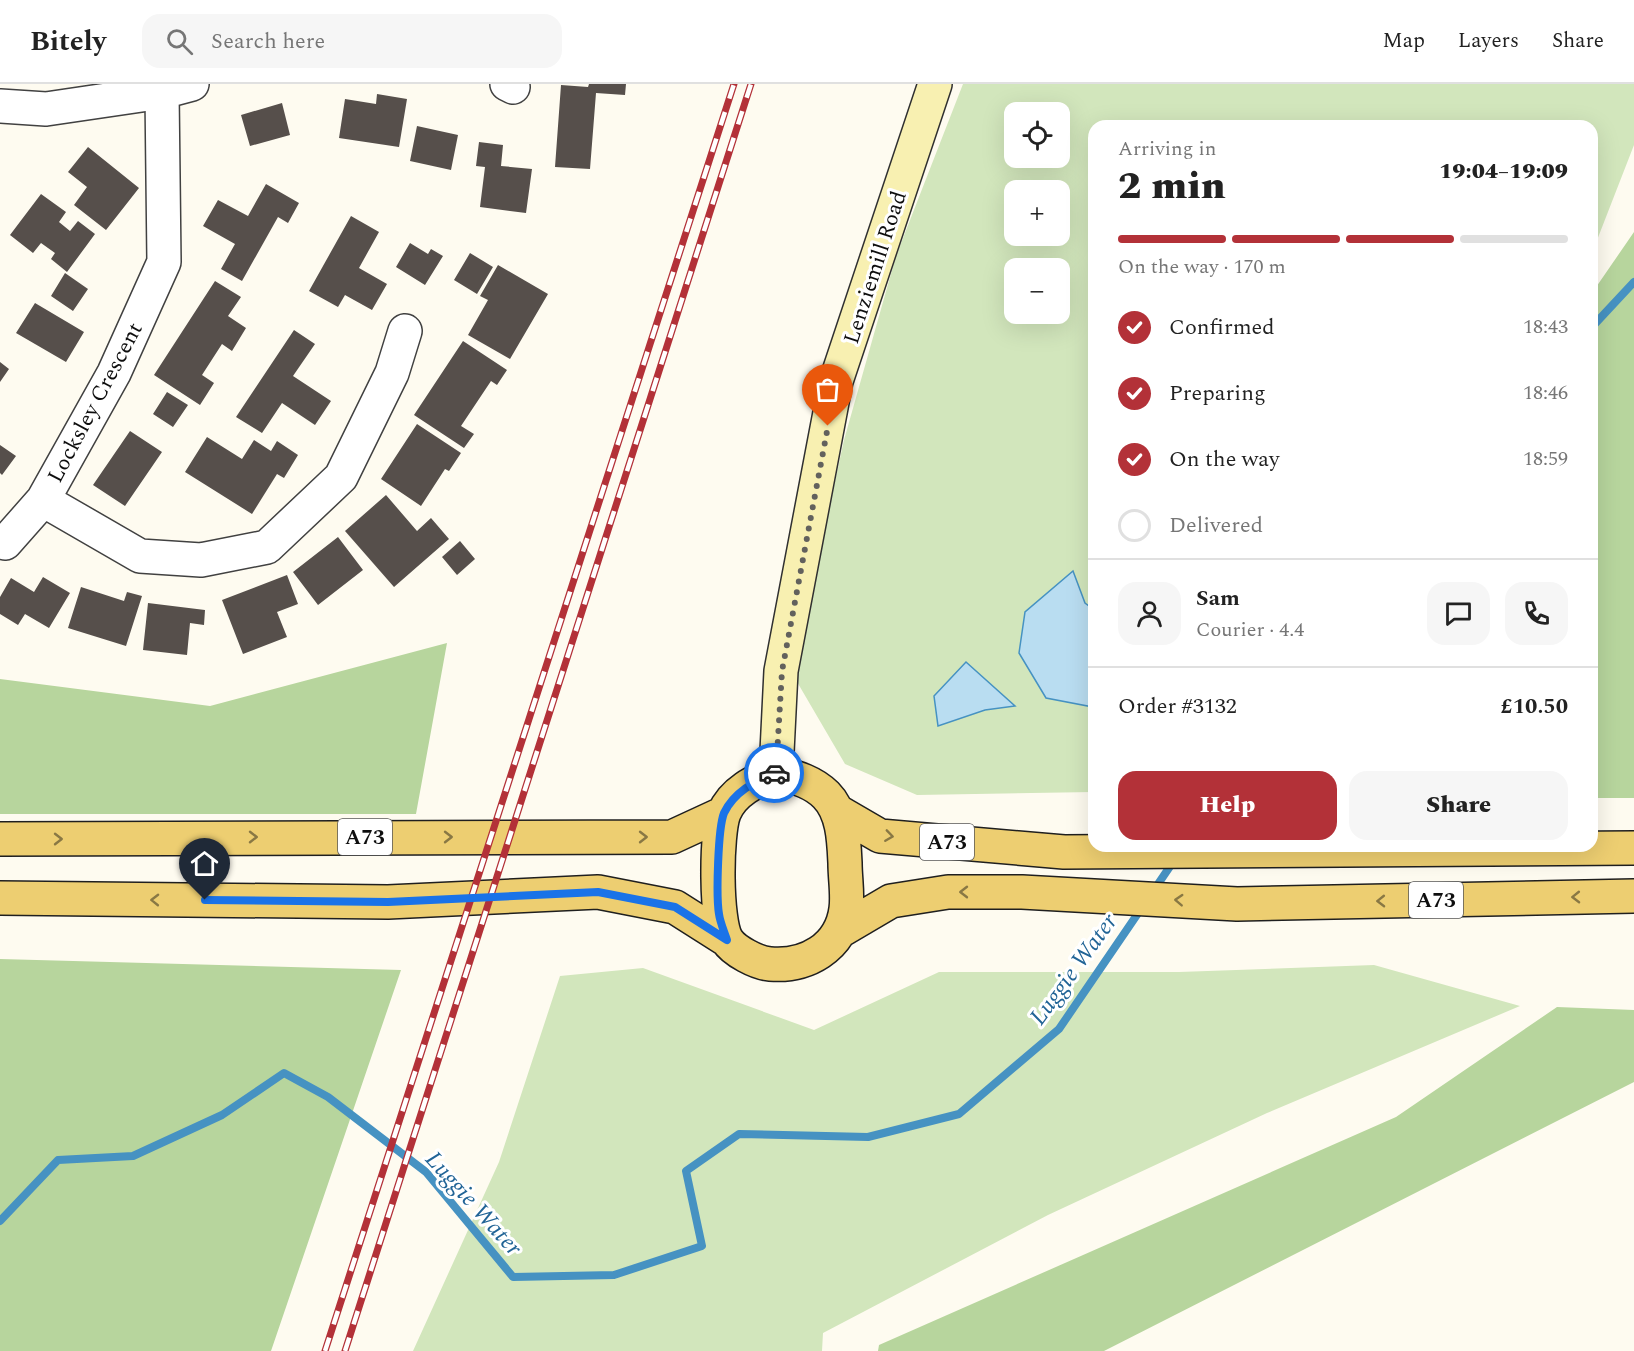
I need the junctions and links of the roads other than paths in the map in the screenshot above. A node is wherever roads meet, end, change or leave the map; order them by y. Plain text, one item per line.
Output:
1 (935, 84) edge
2 (177, 88) edge
3 (0, 106) edge
4 (405, 331) dead end
5 (43, 500) junction
6 (5, 543) dead end
7 (776, 772) junction
8 (837, 811) junction
9 (724, 813) junction
10 (0, 839) edge
11 (1598, 848) edge
12 (1634, 848) edge
13 (1088, 852) edge
14 (1634, 896) edge
15 (0, 898) edge
16 (840, 931) junction
17 (727, 940) junction

1 - 7 main road, Lenziemill Road
2 - 3 street
2 - 5 street, Locksley Crescent
4 - 5 street, Locksley Crescent
5 - 6 street
7 - 8 main road, A73
7 - 9 main road, A73
8 -> 13 main road, A73
8 - 16 main road, A73
10 -> 9 main road, A73
9 - 17 main road
11 -> 12 main road, A73
14 -> 16 main road, A73
17 -> 15 main road, A73
16 - 17 main road, A73

